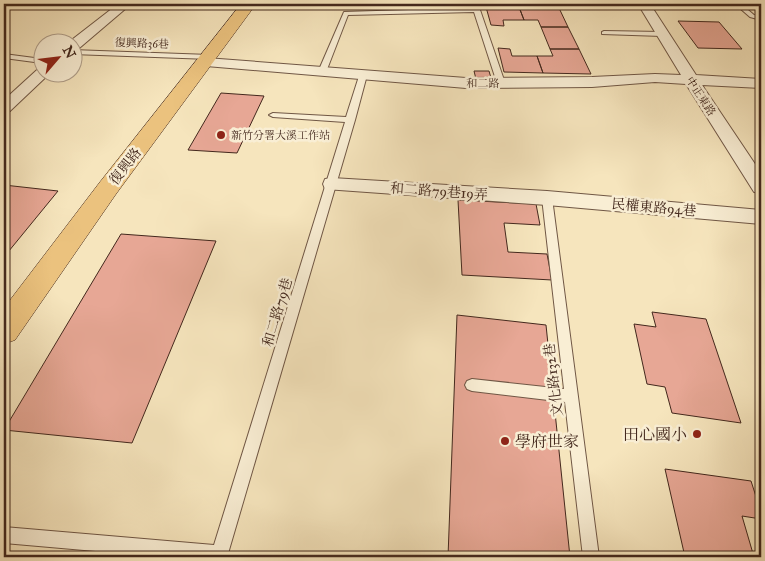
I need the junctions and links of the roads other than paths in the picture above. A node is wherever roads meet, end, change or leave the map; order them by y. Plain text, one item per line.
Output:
1 (125, 4) edge
2 (250, 4) edge
3 (405, 4) edge
4 (644, 4) edge
5 (738, 4) edge
6 (476, 7) edge
7 (405, 12) junction
8 (761, 18) edge
9 (604, 33) dead end
10 (662, 34) junction
11 (82, 39) edge
12 (82, 53) edge
13 (4, 56) edge
14 (208, 59) junction
15 (32, 60) edge
16 (322, 72) junction
17 (363, 76) junction
18 (690, 78) junction
19 (32, 82) edge
20 (501, 83) junction
21 (761, 83) edge
22 (4, 108) edge
23 (273, 115) dead end
24 (351, 120) junction
25 (332, 184) junction
26 (761, 187) edge
27 (547, 198) junction
28 (761, 217) edge
29 (4, 331) edge
30 (472, 385) dead end
31 (571, 396) junction
32 (4, 535) edge
33 (219, 556) edge
34 (591, 557) edge

1 - 11 street
2 - 14 main road, 復興路
3 - 7 lane
4 - 10 street, 中正東路
5 - 8 lane
6 - 7 lane
6 - 20 lane
7 - 16 lane
9 - 10 lane
10 - 18 street, 中正東路
12 - 14 lane, 復興路36巷
13 - 15 lane
14 - 16 street, 和二路
14 - 29 main road, 復興路
16 - 17 street, 和二路
17 - 20 street, 和二路
17 - 24 lane, 和二路79巷
18 - 20 street, 和二路
18 - 21 street, 和二路
18 - 26 street, 中正東路
19 - 22 street
23 - 24 lane
24 - 25 lane, 和二路79巷
25 - 27 street, 和二路79巷19弄
25 - 33 lane, 和二路79巷
27 - 28 street, 民權東路94巷
27 - 31 lane, 文化路132巷
30 - 31 lane
31 - 34 lane, 文化路132巷
32 - 33 lane

